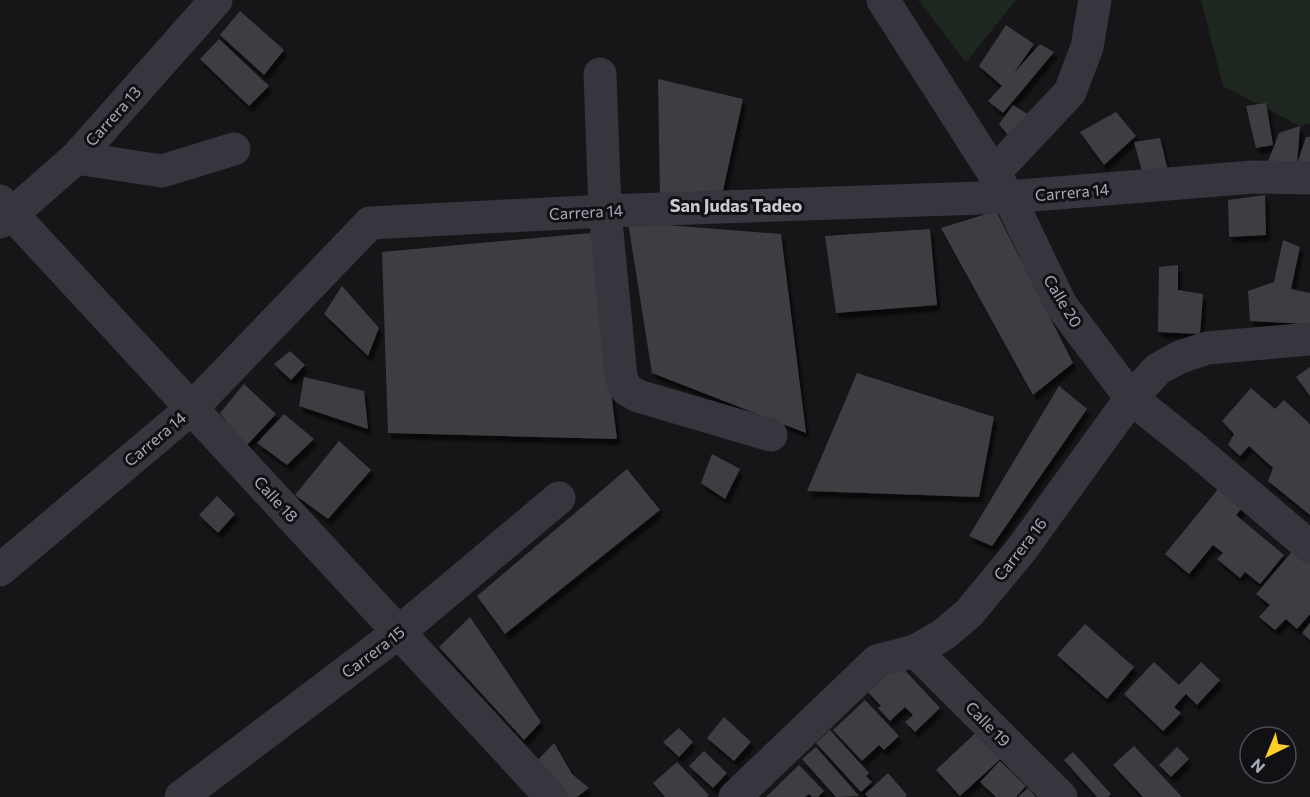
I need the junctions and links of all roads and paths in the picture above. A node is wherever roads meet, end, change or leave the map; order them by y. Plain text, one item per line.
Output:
1 (216, 0) edge
2 (883, 0) edge
3 (1095, 0) edge
4 (600, 74) dead end
5 (234, 149) dead end
6 (76, 158) junction
7 (1310, 178) edge
8 (1001, 185) junction
9 (605, 211) junction
10 (4, 212) edge
11 (1310, 339) edge
12 (1131, 398) junction
13 (192, 408) junction
14 (771, 435) dead end
15 (559, 498) dead end
16 (1310, 547) edge
17 (0, 570) edge
18 (399, 632) junction
19 (915, 651) junction
20 (181, 797) edge
21 (551, 797) edge
22 (735, 797) edge
23 (1061, 797) edge

1 - 6 street, Carrera 13
2 - 8 street, Calle 20
3 - 8 street
4 - 9 street
5 - 6 street
6 - 10 street, Carrera 13
7 - 8 street, Carrera 14
8 - 9 street, Carrera 14
8 - 12 street, Calle 20
9 - 13 street, Carrera 14
9 - 14 street
10 - 13 street, Calle 18
11 - 12 street, Carrera 16
12 - 16 street, Calle 20
12 - 19 street, Carrera 16
13 - 17 street, Carrera 14
13 - 18 street, Calle 18
15 - 18 street, Carrera 15
18 - 20 street, Carrera 15
18 - 21 street, Calle 18
19 - 22 street, Carrera 16
19 - 23 street, Calle 19

